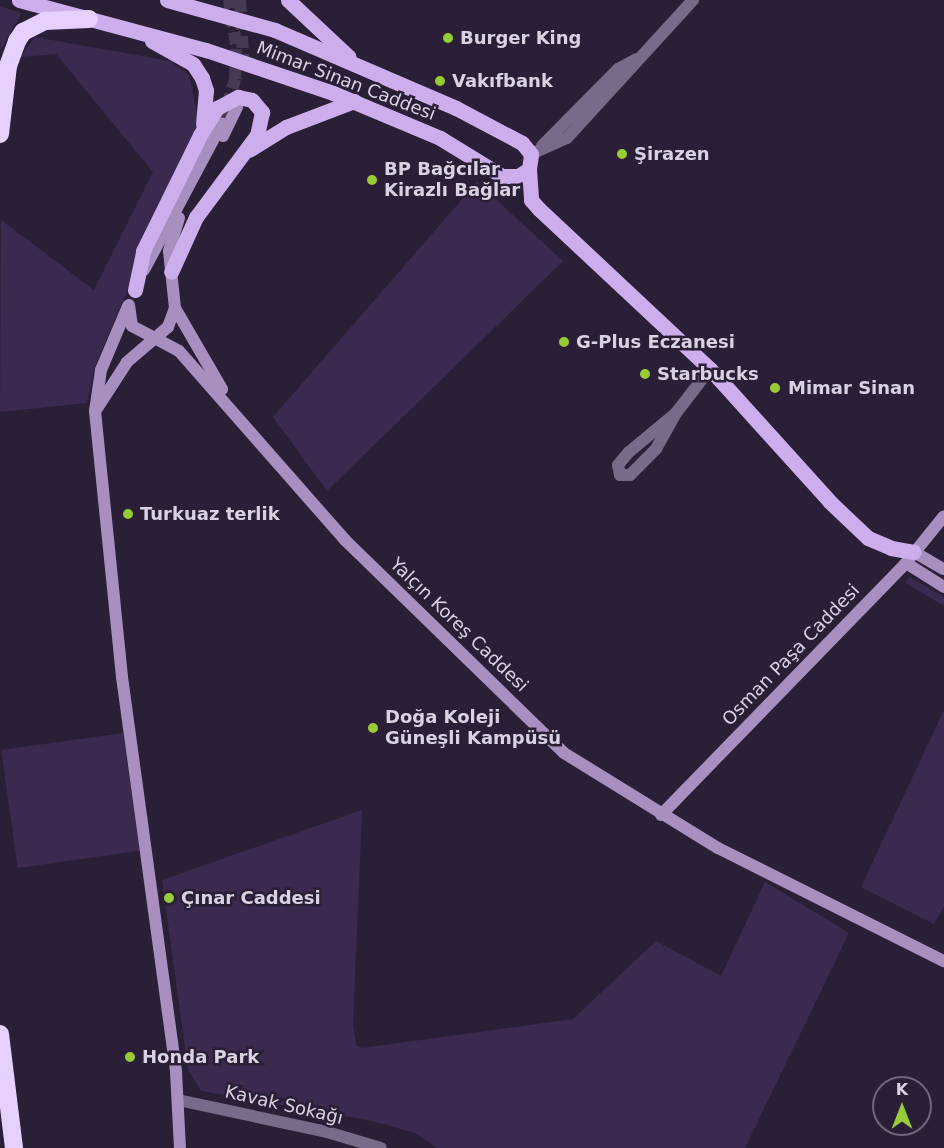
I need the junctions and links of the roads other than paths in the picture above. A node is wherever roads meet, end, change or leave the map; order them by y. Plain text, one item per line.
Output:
1 (19, 0) edge
2 (167, 0) edge
3 (288, 0) edge
4 (693, 0) edge
5 (89, 19) junction
6 (131, 29) junction
7 (351, 59) junction
8 (354, 101) junction
9 (237, 107) dead end
10 (222, 123) tunnel mouth
11 (0, 134) edge
12 (200, 135) junction
13 (244, 153) junction
14 (533, 157) junction
15 (171, 272) junction
16 (135, 290) junction
17 (129, 305) junction
18 (175, 308) junction
19 (157, 339) junction
20 (710, 369) junction
21 (95, 411) junction
22 (676, 413) junction
23 (240, 418) junction
24 (944, 516) edge
25 (910, 557) junction
26 (944, 569) edge
27 (944, 587) edge
28 (661, 815) junction
29 (944, 961) edge
30 (0, 1034) edge
31 (178, 1100) junction
32 (366, 1146) edge
33 (14, 1148) edge
34 (180, 1148) edge
35 (381, 1148) edge

1 - 5 main road, Mimar Sinan Caddesi
2 - 7 main road, Mimar Sinan Caddesi
3 - 7 main road
4 - 14 street
5 - 6 main road, Mimar Sinan Caddesi
5 - 11 highway
6 - 8 main road, Mimar Sinan Caddesi
6 - 12 main road
7 - 14 main road, Mimar Sinan Caddesi
8 - 13 main road
8 - 14 main road, Mimar Sinan Caddesi
9 - 15 main road
10 - 16 main road
12 - 13 main road
12 - 16 main road
13 - 15 main road
14 - 20 main road
15 - 18 main road
16 - 17 main road
17 - 19 main road, Yalçın Koreş Caddesi
17 - 21 main road
18 - 19 main road
18 - 23 main road
19 - 21 main road
19 - 23 main road, Yalçın Koreş Caddesi
20 - 22 street
20 - 25 main road
21 - 31 main road
22 - 22 street
23 - 28 main road, Yalçın Koreş Caddesi
24 - 25 main road, Osman Paşa Caddesi
25 - 26 main road
25 - 27 main road
25 - 28 main road, Osman Paşa Caddesi
28 - 29 main road, Yalçın Koreş Caddesi
30 - 33 highway
31 - 32 street, Kavak Sokağı
31 - 34 main road
32 - 35 street, Kavak Sokağı

